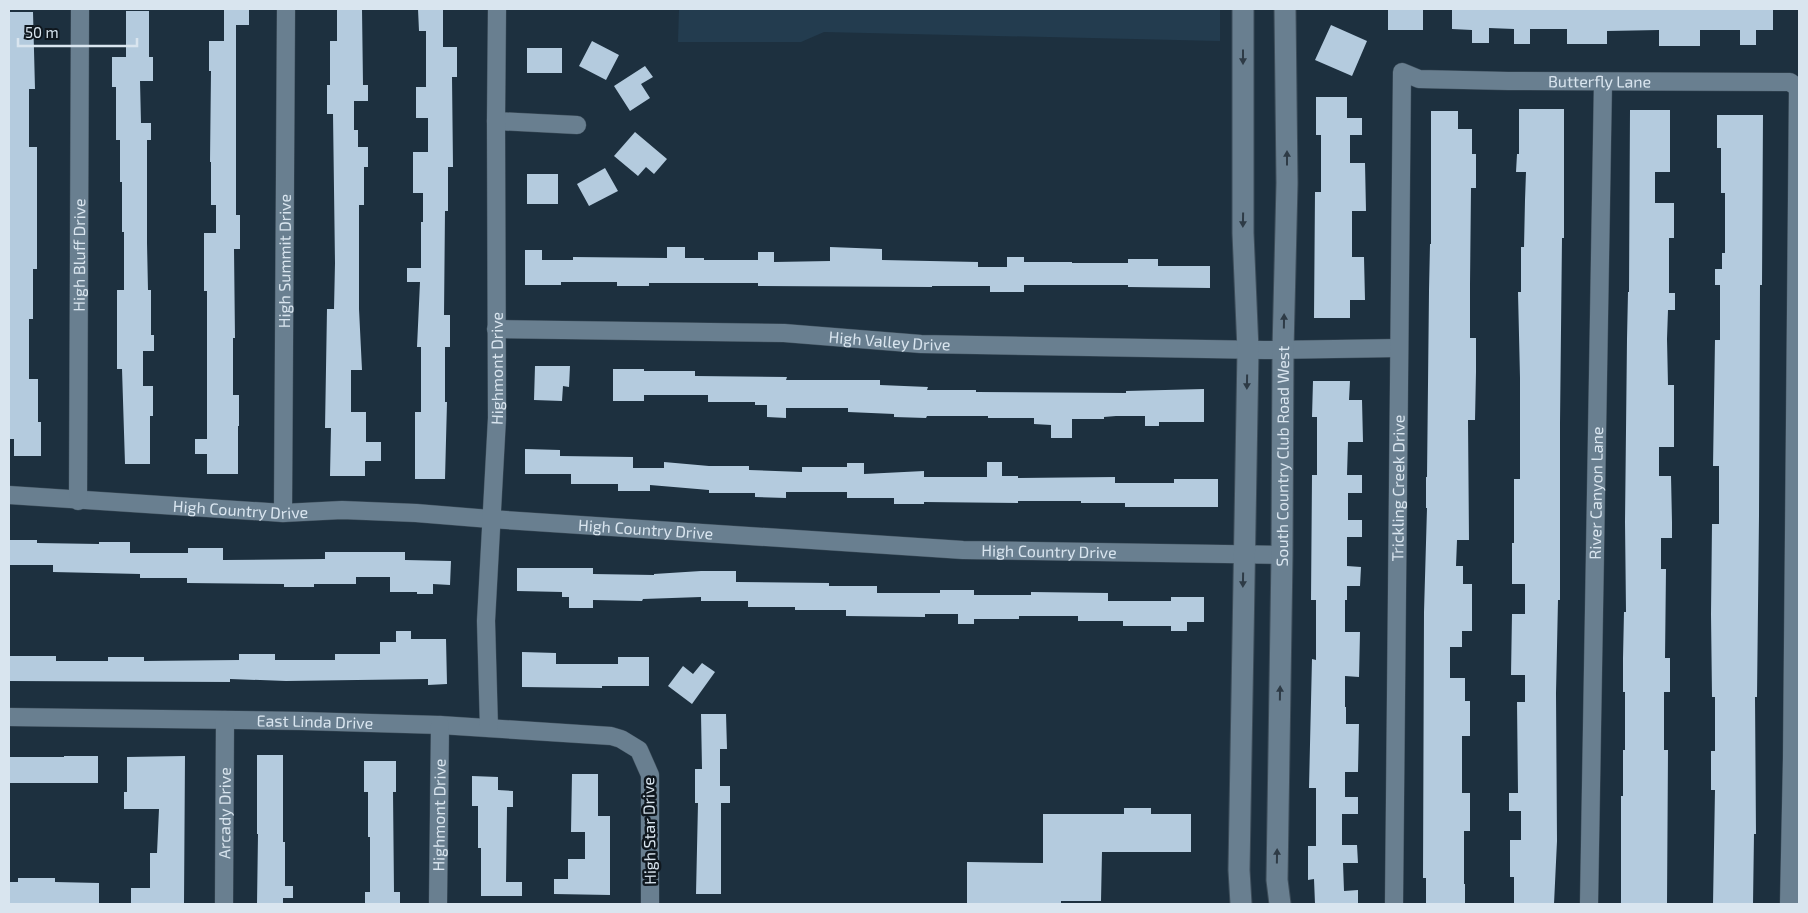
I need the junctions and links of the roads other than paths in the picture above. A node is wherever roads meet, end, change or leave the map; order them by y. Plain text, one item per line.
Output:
1 (80, 9) edge
2 (286, 9) edge
3 (497, 9) edge
4 (1243, 9) edge
5 (1285, 9) edge
6 (1402, 72) joint
7 (1603, 82) junction
8 (496, 121) junction
9 (576, 125) dead end
10 (496, 329) junction
11 (1399, 348) junction
12 (1248, 350) junction
13 (1283, 350) junction
14 (9, 495) edge
15 (78, 501) junction
16 (283, 513) junction
17 (490, 519) junction
18 (1243, 554) junction
19 (1282, 555) junction
20 (9, 717) edge
21 (225, 720) junction
22 (440, 725) junction
23 (489, 728) junction
24 (621, 739) joint
25 (224, 904) edge
26 (438, 904) edge
27 (650, 904) edge
28 (1241, 904) edge
29 (1280, 904) edge
30 (1394, 904) edge
31 (1589, 904) edge
32 (1789, 904) edge

1 - 15 street, High Bluff Drive
2 - 16 street, High Summit Drive
3 - 8 street, Highmont Drive
4 -> 12 street
13 -> 5 street, South Country Club Road West
6 - 7 street, Butterfly Lane
6 - 11 street, Trickling Creek Drive
7 - 31 street, River Canyon Lane
7 - 32 street, Butterfly Lane
8 - 9 street
8 - 10 street, Highmont Drive
10 - 12 street, High Valley Drive
10 - 17 street, Highmont Drive
11 - 13 street, High Valley Drive
11 - 30 street, Trickling Creek Drive
12 - 13 street, High Valley Drive
12 -> 18 street
13 - 19 street, South Country Club Road West
14 - 15 street, High Country Drive
15 - 16 street, High Country Drive
16 - 17 street, High Country Drive
17 - 18 street, High Country Drive
17 - 23 street, Highmont Drive
18 - 19 street, High Country Drive
18 -> 28 street
29 -> 19 street, South Country Club Road West
20 - 21 street, East Linda Drive
21 - 22 street, East Linda Drive
21 - 25 street, Arcady Drive
22 - 23 street, East Linda Drive
22 - 26 street, Highmont Drive
23 - 24 street, East Linda Drive
24 - 27 street, High Star Drive

